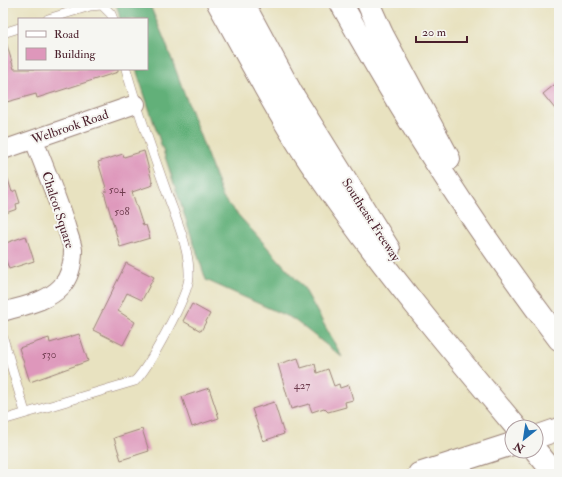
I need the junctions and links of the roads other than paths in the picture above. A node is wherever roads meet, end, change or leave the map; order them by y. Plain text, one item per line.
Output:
1 (218, 3) edge
2 (242, 3) edge
3 (341, 3) edge
4 (368, 3) edge
5 (51, 18) edge
6 (113, 18) edge
7 (18, 28) edge
8 (3, 33) edge
9 (126, 70) edge
10 (136, 104) junction
11 (34, 140) junction
12 (3, 150) edge
13 (3, 312) edge
14 (559, 334) edge
15 (3, 338) edge
16 (559, 339) edge
17 (25, 412) junction
18 (509, 419) edge
19 (510, 419) edge
20 (3, 420) edge
21 (559, 429) edge
22 (544, 434) edge
23 (504, 447) edge
24 (543, 459) edge
25 (426, 472) edge
26 (555, 474) edge

1 - 18 main road
2 - 19 main road, Southeast Freeway
3 - 16 main road
4 - 14 main road
5 - 6 lane
7 - 8 lane
9 - 10 lane
10 - 11 street, Welbrook Road
10 - 17 lane
11 - 12 street, Welbrook Road
11 - 13 street, Chalcot Square
15 - 17 lane
17 - 20 lane
21 - 22 main road
23 - 25 main road
24 - 26 main road

